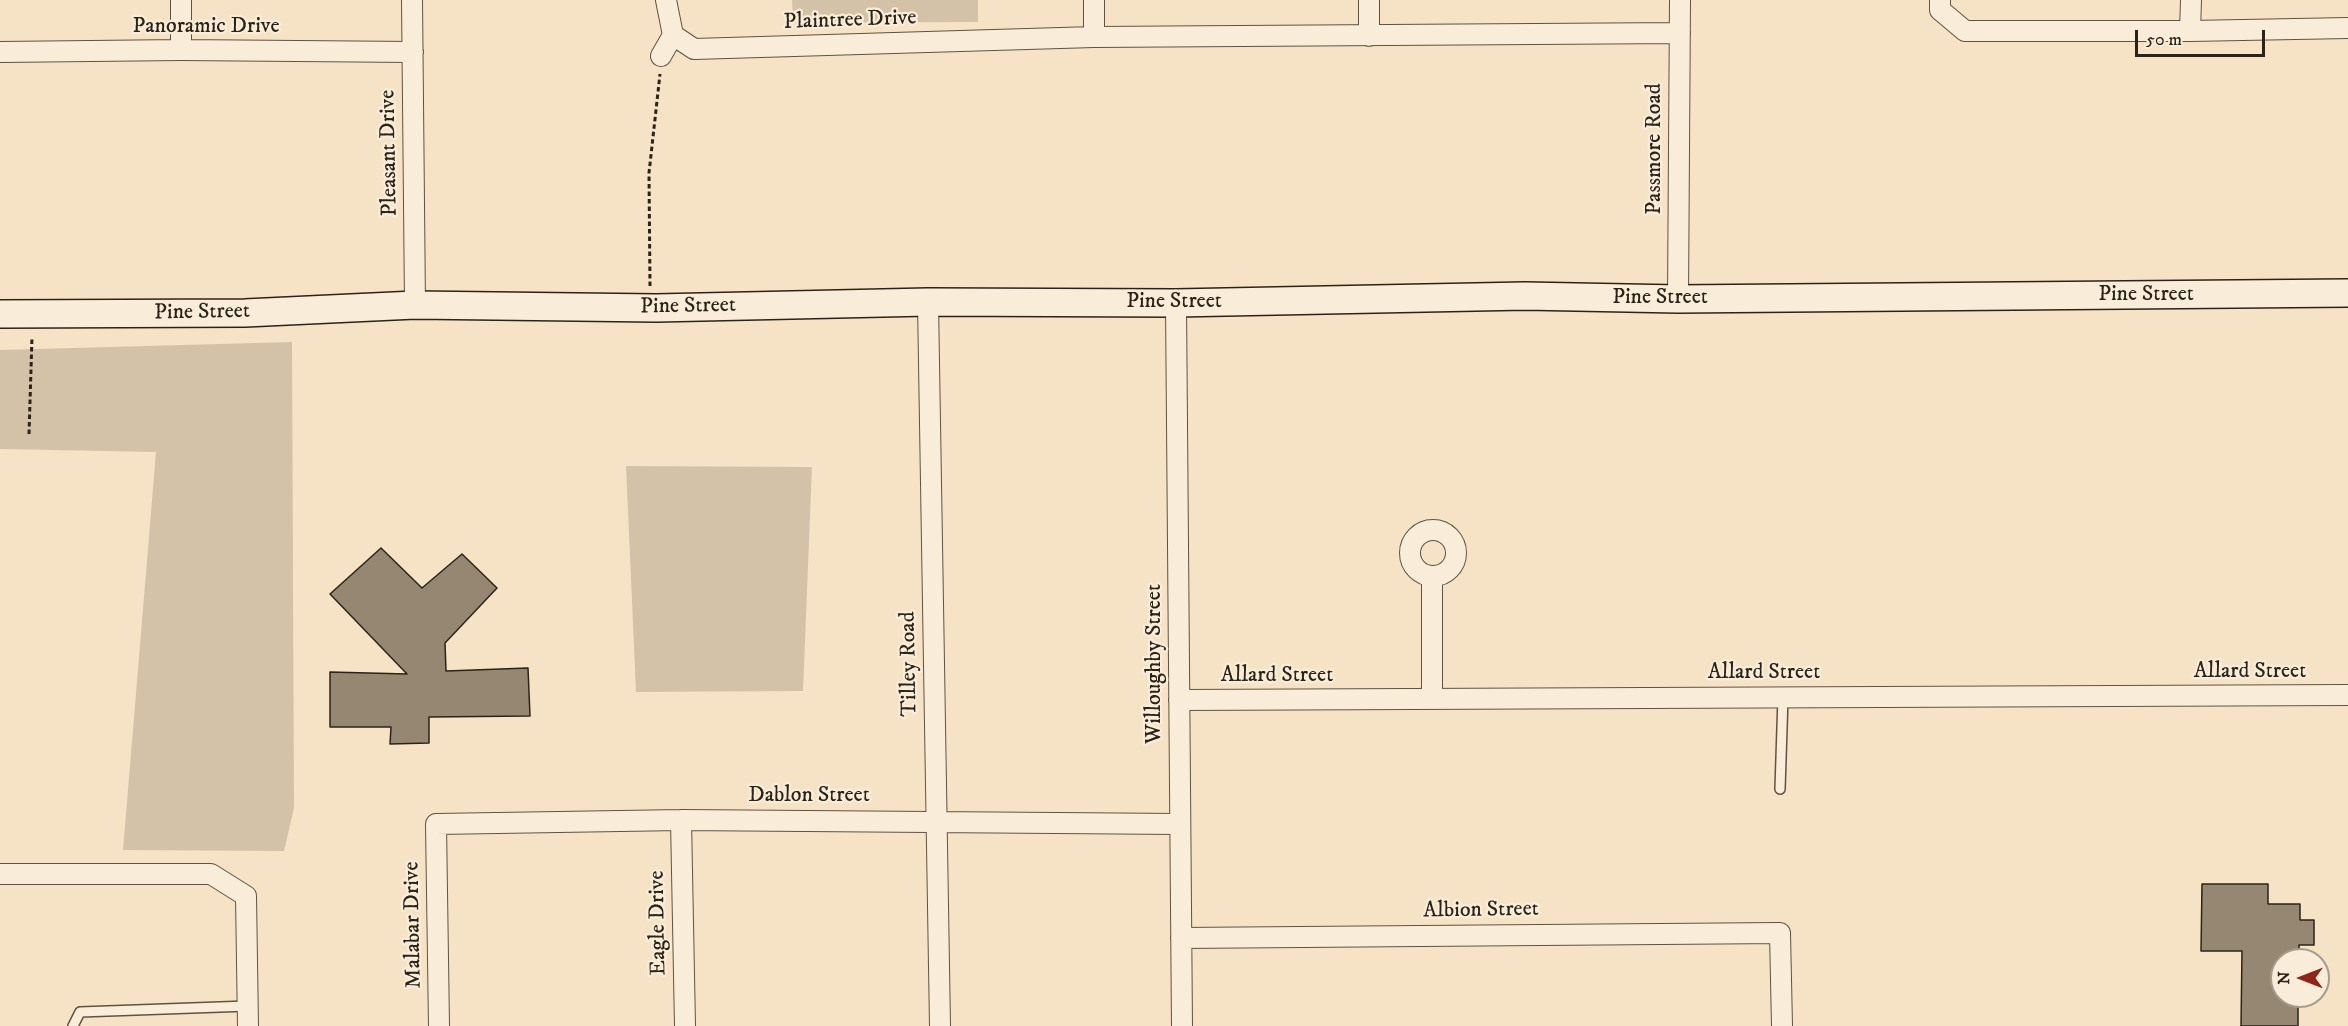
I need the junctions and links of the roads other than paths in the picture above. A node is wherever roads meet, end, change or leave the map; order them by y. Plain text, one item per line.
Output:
1 (181, 0) edge
2 (412, 0) edge
3 (666, 0) edge
4 (1094, 0) edge
5 (1369, 0) edge
6 (1680, 0) edge
7 (1940, 0) edge
8 (2191, 0) edge
9 (2348, 28) edge
10 (2190, 31) junction
11 (1680, 33) junction
12 (673, 35) junction
13 (1369, 36) junction
14 (1094, 37) junction
15 (181, 50) junction
16 (0, 52) edge
17 (413, 52) junction
18 (661, 56) road end
19 (2348, 293) edge
20 (1678, 298) junction
21 (928, 302) junction
22 (1176, 303) junction
23 (415, 305) junction
24 (0, 314) edge
25 (1432, 576) dead end
26 (2348, 695) edge
27 (1783, 697) junction
28 (1432, 698) junction
29 (1179, 700) junction
30 (1780, 789) dead end
31 (681, 820) junction
32 (936, 821) junction
33 (436, 824) joint
34 (1180, 824) junction
35 (0, 874) edge
36 (1181, 938) junction
37 (248, 1016) edge
38 (73, 1026) edge
39 (439, 1026) edge
40 (685, 1026) edge
41 (940, 1026) edge
42 (1182, 1026) edge
43 (1782, 1026) edge

1 - 15 street
2 - 17 street, Pleasant Drive
3 - 12 street
4 - 14 street
5 - 13 street
6 - 11 street, Passmore Road
7 - 10 street
8 - 10 street
9 - 10 street
11 - 13 street, Plaintree Drive
11 - 20 street, Passmore Road
12 - 14 street, Plaintree Drive
12 - 18 street
13 - 14 street, Plaintree Drive
15 - 16 street, Panoramic Drive
15 - 17 street, Panoramic Drive
17 - 23 street, Pleasant Drive
19 - 20 street, Pine Street
20 - 22 street, Pine Street
21 - 22 street, Pine Street
21 - 23 street, Pine Street
21 - 32 street, Tilley Road
22 - 29 street, Willoughby Street
23 - 24 street, Pine Street
25 - 28 street
26 - 27 street, Allard Street
27 - 28 street, Allard Street
27 - 30 lane
28 - 29 street, Allard Street
29 - 34 street, Willoughby Street
31 - 32 street, Dablon Street
31 - 33 street, Dablon Street
31 - 40 street, Eagle Drive
32 - 34 street, Dablon Street
32 - 41 street, Tilley Road
33 - 39 street, Malabar Drive
34 - 36 street, Willoughby Street
35 - 37 street
36 - 42 street, Willoughby Street
36 - 43 street, Albion Street
37 - 38 lane

